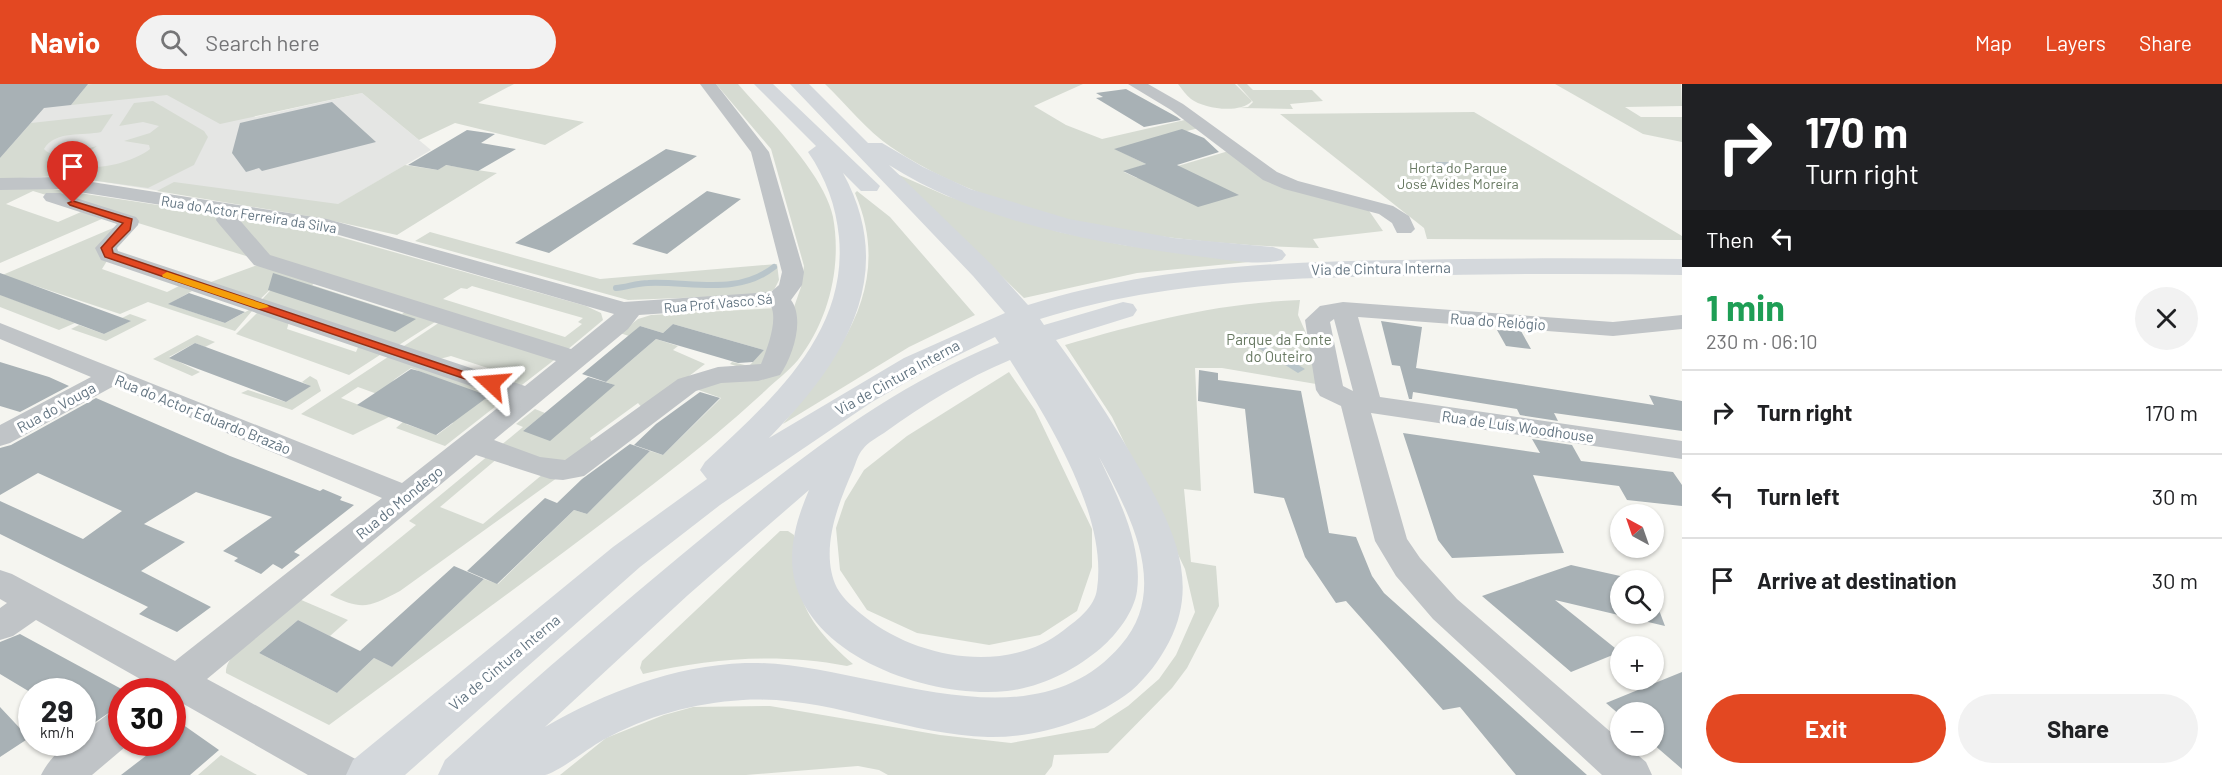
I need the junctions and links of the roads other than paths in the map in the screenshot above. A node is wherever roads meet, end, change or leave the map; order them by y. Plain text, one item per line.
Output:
1 (708, 84) edge
2 (763, 84) edge
3 (799, 84) edge
4 (1136, 84) edge
5 (819, 104) junction
6 (792, 114) junction
7 (0, 184) edge
8 (33, 186) junction
9 (0, 199) edge
10 (229, 210) junction
11 (1404, 229) dead end
12 (1556, 264) junction
13 (1682, 267) edge
14 (980, 283) junction
15 (1682, 287) edge
16 (776, 299) junction
17 (1343, 309) junction
18 (632, 310) junction
19 (1682, 322) edge
20 (0, 330) edge
21 (575, 359) junction
22 (111, 377) junction
23 (1062, 394) junction
24 (530, 397) junction
25 (1354, 402) junction
26 (0, 437) edge
27 (849, 440) junction
28 (473, 443) junction
29 (1682, 450) edge
30 (406, 496) junction
31 (635, 550) junction
32 (0, 583) edge
33 (35, 603) junction
34 (0, 626) edge
35 (157, 678) edge
36 (180, 678) edge
37 (186, 693) edge
38 (108, 737) edge
39 (62, 775) edge
40 (346, 775) edge
41 (370, 775) edge
42 (462, 775) edge
43 (509, 775) edge
44 (1631, 775) edge

1 - 16 street, Rua Prof Vasco Sá
2 - 6 highway
3 - 5 highway
4 - 11 street
5 - 12 highway
5 - 14 highway
6 - 14 highway
6 - 31 highway
7 - 8 street, Rua do Actor Ferreira da Silva
8 - 9 street
8 - 10 street, Rua do Actor Ferreira da Silva
8 - 24 street
10 - 18 street, Rua do Actor Ferreira da Silva
10 - 21 street
12 - 13 highway, Via de Cintura Interna
12 - 31 highway, Via de Cintura Interna
14 - 23 highway
15 - 27 highway, Via de Cintura Interna
16 - 18 street, Rua Prof Vasco Sá
16 - 28 street
17 - 19 street, Rua do Relógio
17 - 25 street
17 - 25 street, Rua do Relógio
18 - 21 street, Rua do Mondego
20 - 22 street, Rua do Actor Eduardo Brazão
21 - 24 street, Rua do Mondego
22 - 26 street, Rua do Vouga
22 - 30 street, Rua do Actor Eduardo Brazão
23 - 27 highway
23 - 43 highway
24 - 28 street, Rua do Mondego
25 - 29 street, Rua de Luís Woodhouse
25 - 44 street
27 - 42 highway, Via de Cintura Interna
28 - 30 street, Rua do Mondego
30 - 36 street, Rua do Mondego
31 - 41 highway, Via de Cintura Interna
32 - 33 street
33 - 34 street
33 - 35 street
37 - 40 street
38 - 39 street

